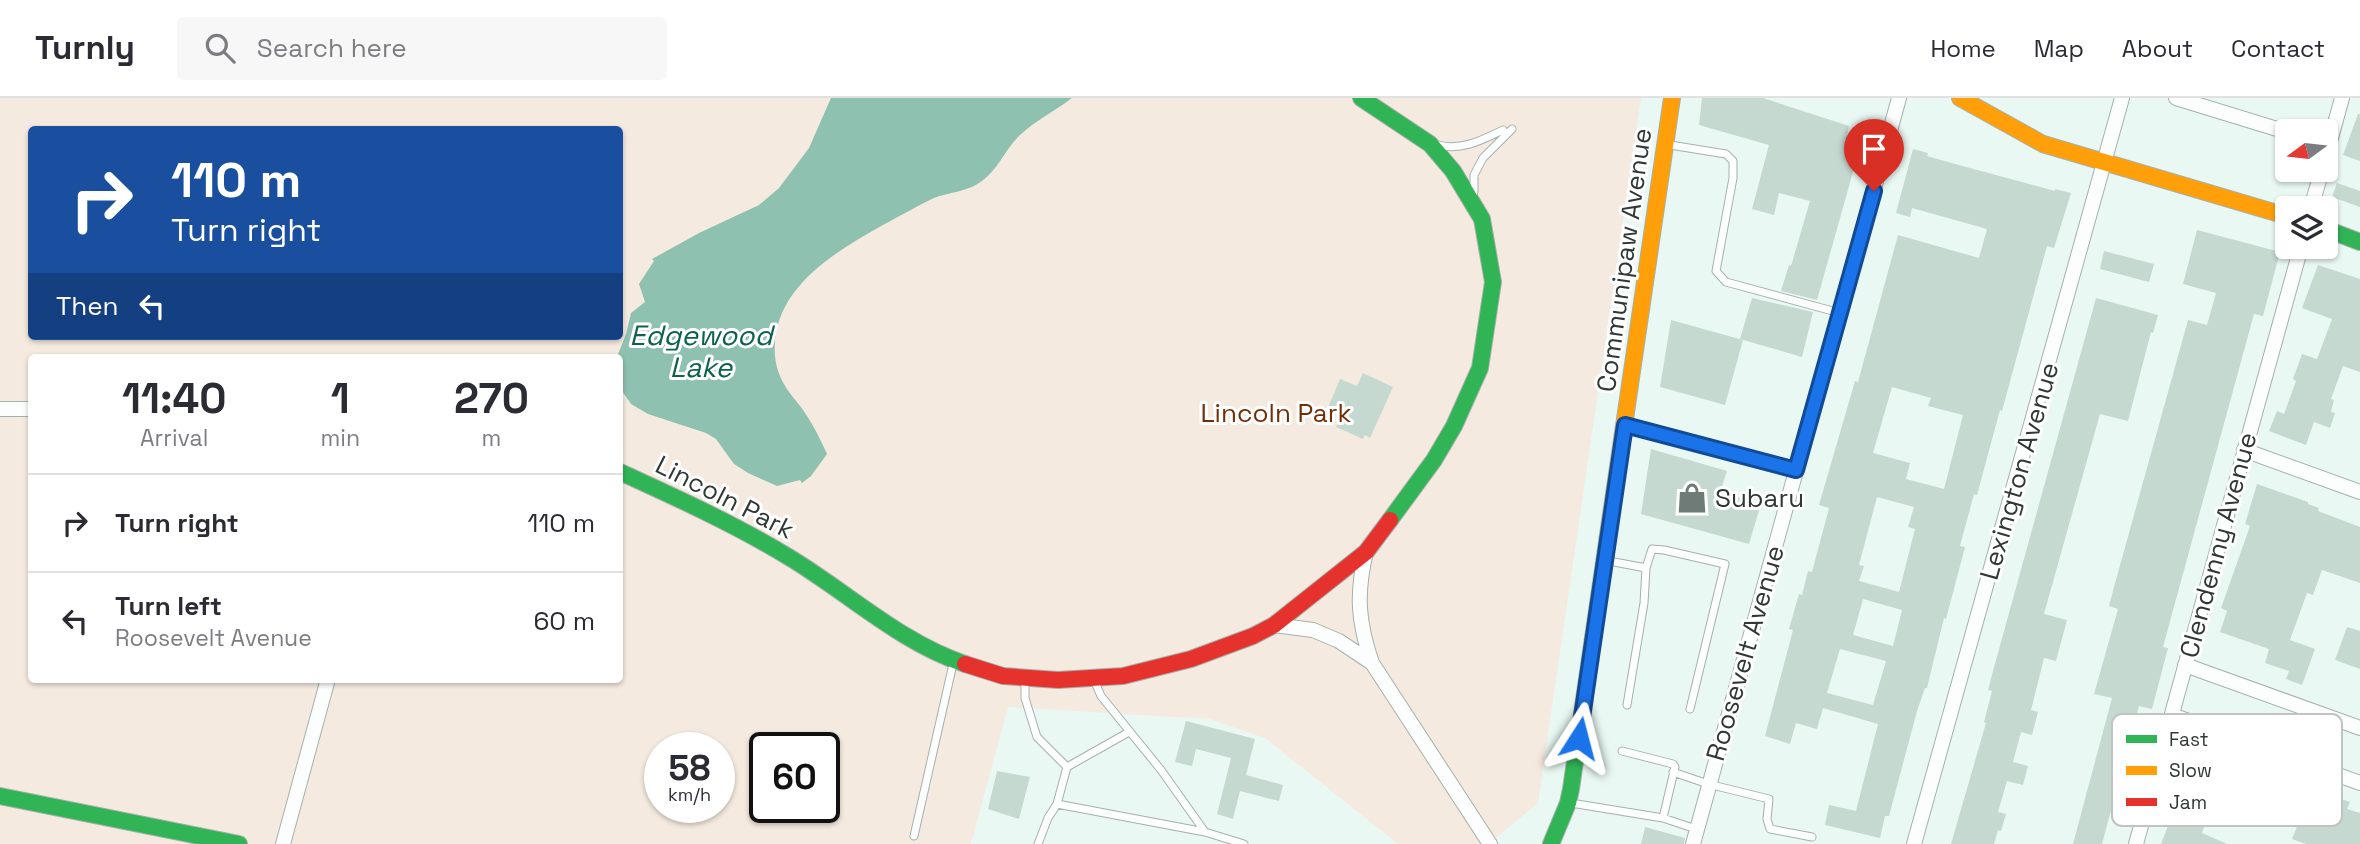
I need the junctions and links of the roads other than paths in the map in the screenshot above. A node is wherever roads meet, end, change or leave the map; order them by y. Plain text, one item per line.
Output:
1 (1361, 98) edge
2 (1672, 98) edge
3 (1899, 98) edge
4 (1960, 98) edge
5 (2122, 98) edge
6 (2176, 98) edge
7 (2342, 98) edge
8 (2336, 119) edge
9 (2275, 128) edge
10 (1430, 144) junction
11 (1666, 144) junction
12 (2105, 164) junction
13 (1474, 206) junction
14 (2275, 213) edge
15 (2338, 234) edge
16 (2360, 242) edge
17 (2298, 259) edge
18 (1840, 313) junction
19 (0, 409) edge
20 (28, 409) edge
21 (1625, 425) junction
22 (2244, 450) junction
23 (1796, 470) junction
24 (623, 473) edge
25 (2360, 492) edge
26 (1366, 552) junction
27 (1605, 560) junction
28 (1646, 568) junction
29 (1274, 625) junction
30 (954, 660) junction
31 (1371, 663) junction
32 (2185, 665) junction
33 (1024, 677) junction
34 (1094, 678) junction
35 (327, 683) edge
36 (1627, 705) dead end
37 (1690, 709) dead end
38 (2172, 714) edge
39 (2321, 714) edge
40 (2342, 722) edge
41 (2360, 728) edge
42 (1129, 732) junction
43 (1622, 751) dead end
44 (1067, 768) junction
45 (1673, 772) junction
46 (2342, 776) edge
47 (2360, 783) edge
48 (1708, 784) junction
49 (0, 796) edge
50 (1568, 803) junction
51 (1057, 804) junction
52 (1663, 818) junction
53 (2141, 826) edge
54 (1205, 832) junction
55 (914, 836) dead end
56 (1695, 837) edge
57 (1812, 837) dead end
58 (1224, 842) edge
59 (239, 844) edge
60 (283, 844) edge
61 (1038, 844) edge
62 (1244, 844) edge
63 (1490, 844) edge
64 (1551, 844) edge
65 (1569, 844) edge
66 (1914, 844) edge
67 (2136, 844) edge

1 - 10 main road, Lincoln Park
2 - 11 main road, Communipaw Avenue
3 - 18 street, Roosevelt Avenue
4 - 12 main road
5 - 12 street, Lexington Avenue
6 - 9 street
7 - 8 street
10 - 13 main road, Lincoln Park
10 - 13 lane
11 - 18 lane
11 - 21 main road, Communipaw Avenue
12 - 14 main road
12 - 66 street, Lexington Avenue
13 - 26 main road, Lincoln Park
15 - 16 main road
17 - 22 street, Clendenny Avenue
18 - 23 street, Roosevelt Avenue
19 - 20 street
21 - 23 lane
21 - 27 main road, Communipaw Avenue
22 - 25 street
22 - 32 street, Clendenny Avenue
23 - 48 street, Roosevelt Avenue
24 - 30 main road, Lincoln Park
26 - 29 main road, Lincoln Park
26 - 31 street, Lincoln Park
27 - 28 lane
27 - 50 main road, Communipaw Avenue
28 - 36 lane
28 - 37 lane
29 - 31 street, Lincoln Park
29 - 34 main road, Lincoln Park
30 - 33 main road, Lincoln Park
30 - 55 lane
31 - 63 street, Lincoln Park
32 - 38 street, Clendenny Avenue
32 - 39 street
33 - 34 main road, Lincoln Park
33 - 44 lane
34 - 42 lane
35 - 60 street
40 - 41 street
42 - 44 lane
42 - 54 lane
43 - 45 lane
44 - 51 lane
45 - 48 lane
45 - 52 lane
46 - 47 street
48 - 56 street, Roosevelt Avenue
48 - 57 lane
49 - 59 main road
50 - 52 lane
50 - 64 main road, Communipaw Avenue
50 - 65 main road, Communipaw Avenue
51 - 54 lane
51 - 61 lane
52 - 56 lane
53 - 67 street, Clendenny Avenue
54 - 58 lane
58 - 62 lane

